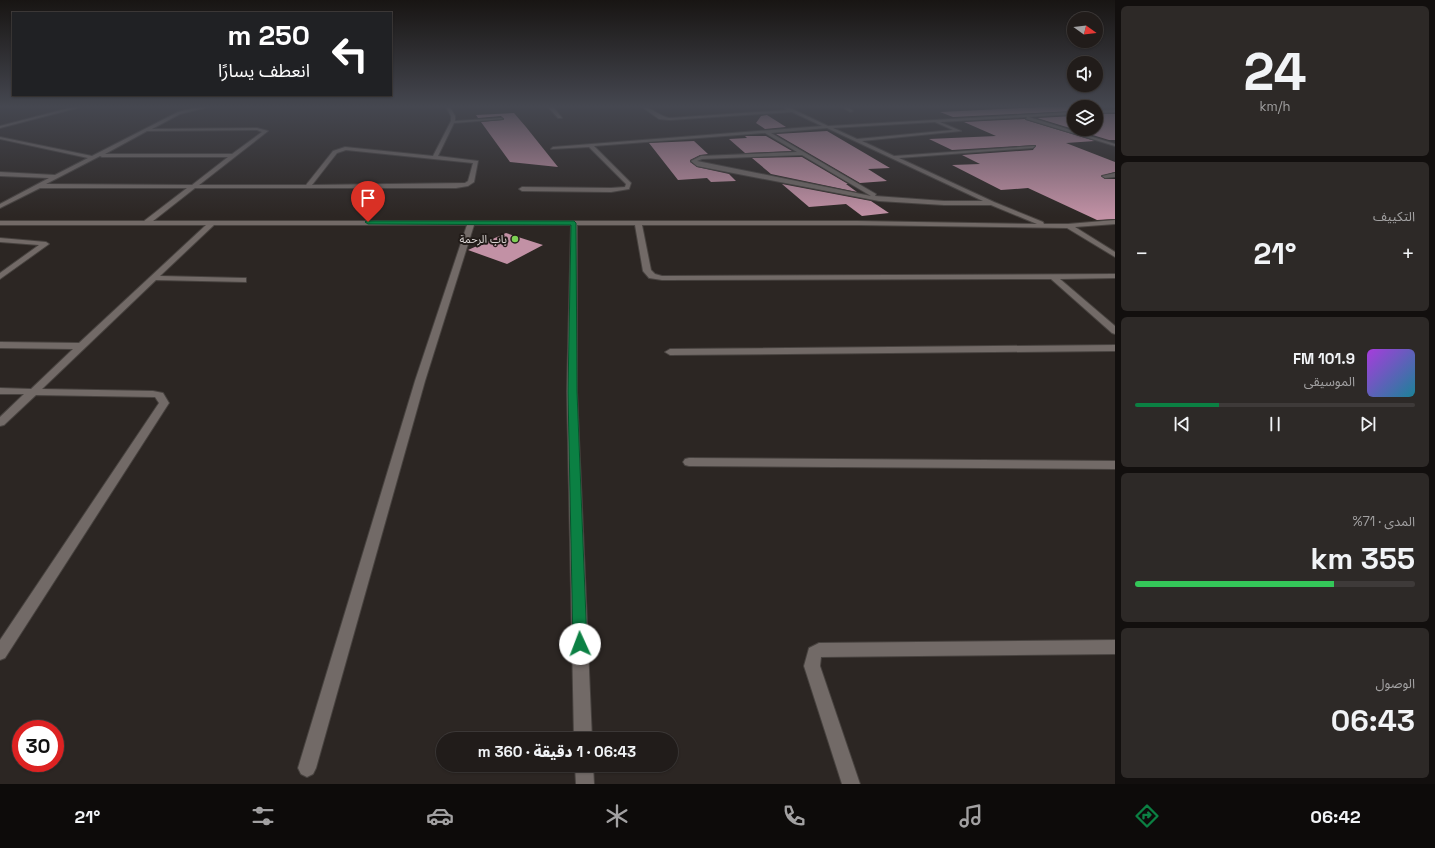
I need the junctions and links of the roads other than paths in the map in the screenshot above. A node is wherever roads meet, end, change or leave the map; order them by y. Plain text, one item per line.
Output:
1 (26, 144) edge
2 (121, 144) edge
3 (250, 144) edge
4 (442, 144) edge
5 (609, 144) edge
6 (787, 144) edge
7 (864, 144) edge
8 (1109, 144) edge
9 (590, 145) junction
10 (1114, 145) dead end
11 (1033, 147) dead end
12 (553, 148) dead end
13 (803, 153) junction
14 (99, 155) junction
15 (234, 156) junction
16 (435, 157) junction
17 (94, 158) junction
18 (894, 158) junction
19 (0, 174) edge
20 (1115, 175) edge
21 (1105, 176) dead end
22 (56, 177) junction
23 (39, 186) junction
24 (307, 187) junction
25 (193, 188) junction
26 (522, 189) dead end
27 (879, 199) junction
28 (992, 203) junction
29 (0, 206) edge
30 (1115, 222) edge
31 (0, 223) edge
32 (146, 223) junction
33 (212, 223) junction
34 (574, 223) junction
35 (638, 223) junction
36 (471, 224) junction
37 (1047, 225) junction
38 (1068, 226) junction
39 (0, 240) edge
40 (1115, 256) edge
41 (1053, 276) junction
42 (1115, 276) edge
43 (0, 277) edge
44 (153, 278) junction
45 (243, 280) dead end
46 (1115, 331) edge
47 (0, 345) edge
48 (83, 346) junction
49 (1115, 348) edge
50 (670, 352) dead end
51 (0, 391) edge
52 (34, 392) junction
53 (0, 423) edge
54 (689, 462) dead end
55 (1115, 465) edge
56 (1115, 647) edge
57 (0, 653) edge
58 (583, 732) edge
59 (307, 768) dead end
60 (584, 772) edge
61 (585, 784) edge
62 (851, 784) edge

1 - 17 street
2 - 14 street
3 - 15 street
4 - 16 street
5 - 9 street
6 - 13 street
7 - 18 street
8 - 10 street
9 - 12 street
9 - 26 street
11 - 18 street
13 - 27 street
13 - 27 street
14 - 15 street
14 - 17 street
15 - 25 street
16 - 24 street
16 - 24 street
17 - 22 street
18 - 28 street
19 - 22 street
20 - 21 street
22 - 23 street
23 - 25 street
23 - 29 street
24 - 25 street
25 - 32 street
27 - 28 street
28 - 37 street
30 - 38 street
31 - 32 street
32 - 33 street
33 - 36 street
33 - 44 street
34 - 35 street
34 - 36 street
34 - 58 street
35 - 37 street
35 - 41 street
36 - 59 street
37 - 38 street
38 - 40 street
39 - 43 street
41 - 42 street
41 - 46 street
44 - 45 street
44 - 48 street
47 - 48 street
48 - 52 street
49 - 50 street
51 - 52 street
52 - 53 street
52 - 57 street
54 - 55 street
56 - 62 street
60 - 61 street

